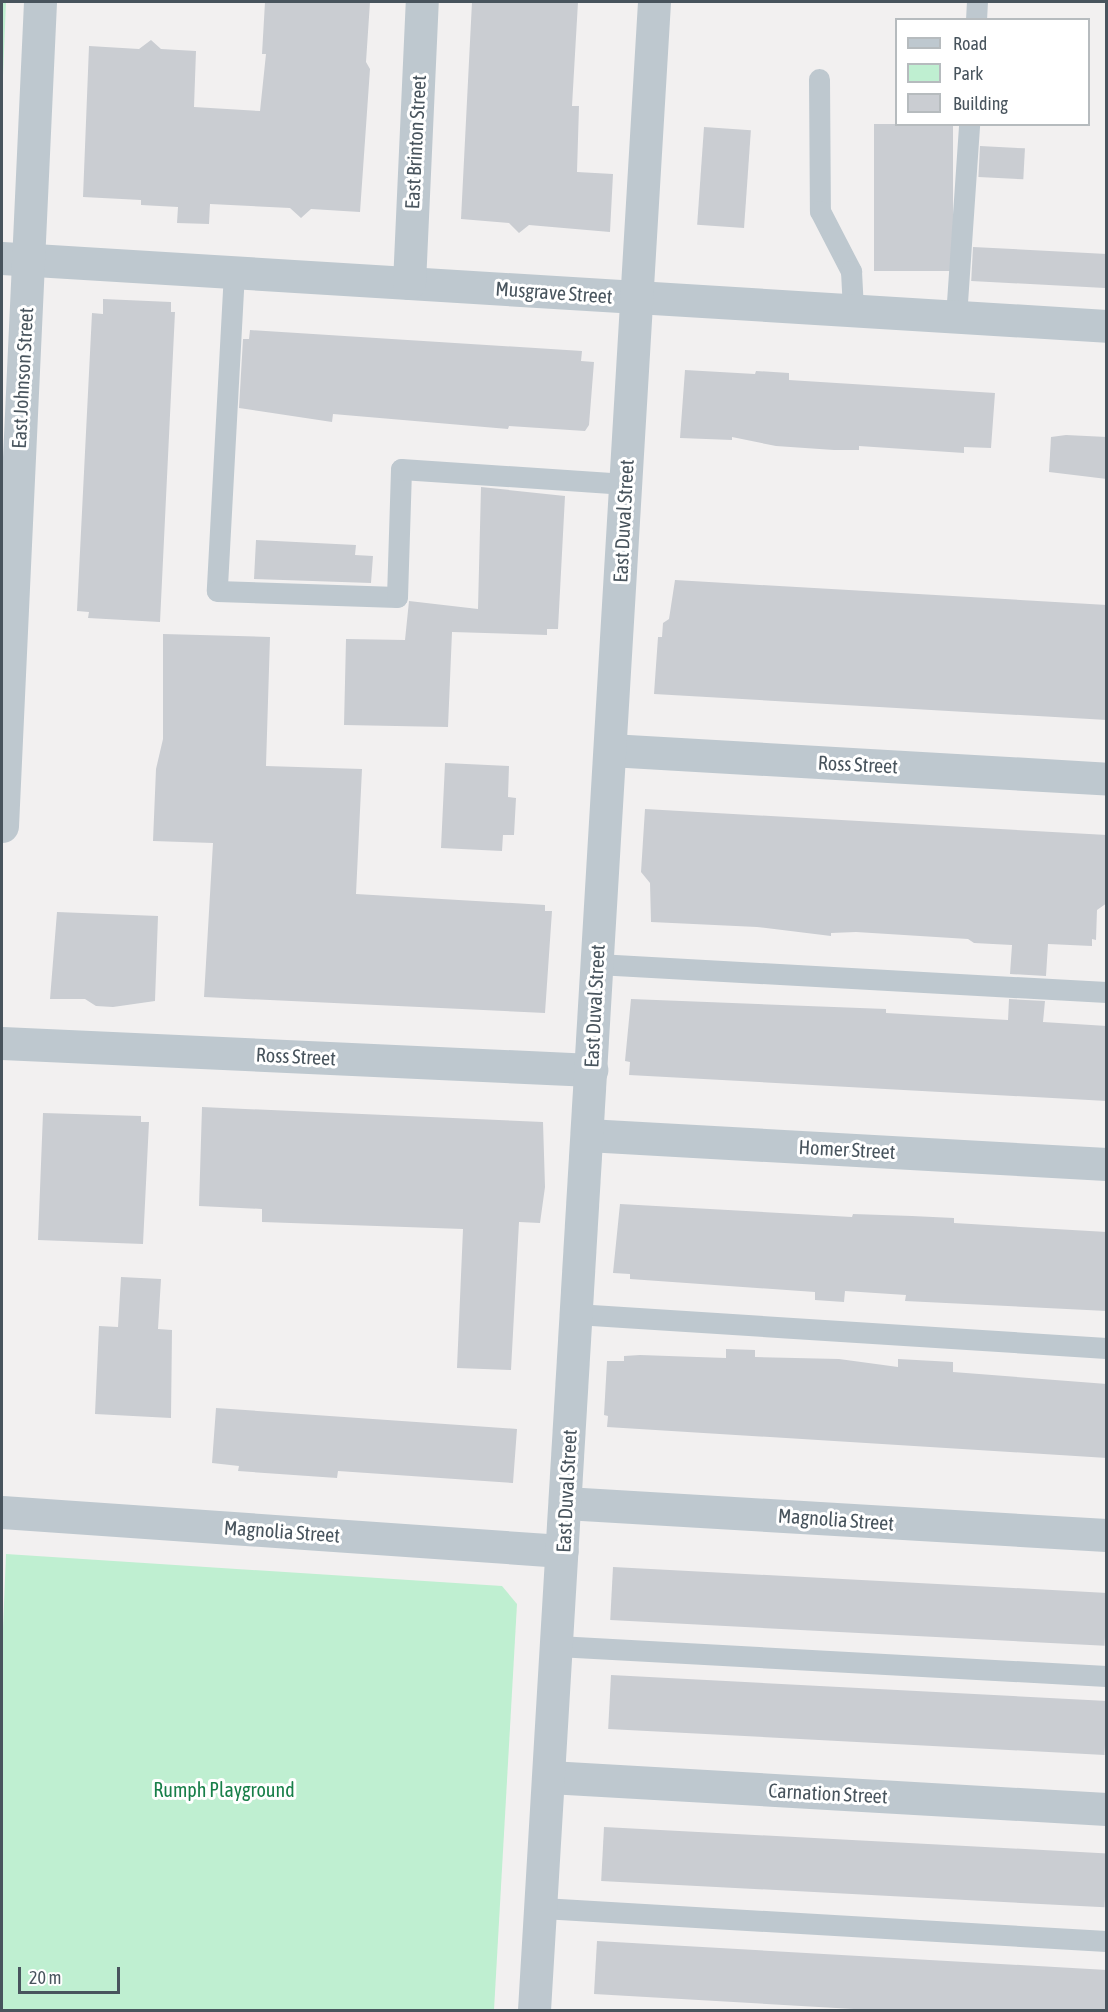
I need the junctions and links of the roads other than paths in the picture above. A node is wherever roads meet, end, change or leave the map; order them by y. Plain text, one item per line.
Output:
1 (40, 2) edge
2 (422, 2) edge
3 (654, 2) edge
4 (977, 2) edge
5 (976, 18) edge
6 (819, 79) dead end
7 (969, 126) edge
8 (15, 258) edge
9 (234, 272) junction
10 (409, 283) junction
11 (636, 297) junction
12 (853, 310) junction
13 (956, 317) junction
14 (1107, 326) edge
15 (625, 484) junction
16 (610, 750) junction
17 (1107, 779) edge
18 (2, 826) edge
19 (597, 964) junction
20 (1107, 992) edge
21 (2, 1043) edge
22 (591, 1070) junction
23 (587, 1135) junction
24 (1107, 1164) edge
25 (576, 1314) junction
26 (1107, 1348) edge
27 (565, 1503) junction
28 (2, 1512) edge
29 (1107, 1535) edge
30 (562, 1551) junction
31 (557, 1646) junction
32 (1107, 1676) edge
33 (549, 1777) junction
34 (1107, 1809) edge
35 (542, 1908) junction
36 (1107, 1941) edge
37 (534, 2010) edge

1 - 8 street, East Johnson Street
2 - 10 street, East Brinton Street
3 - 11 street, East Duval Street
4 - 5 lane
6 - 12 lane
7 - 13 lane
8 - 9 street, Musgrave Street
8 - 18 street, East Johnson Street
9 - 10 street, Musgrave Street
9 - 15 lane
10 - 11 street, Musgrave Street
11 - 12 street, Musgrave Street
11 - 15 street, East Duval Street
12 - 13 street, Musgrave Street
13 - 14 street, Musgrave Street
15 - 16 street, East Duval Street
16 - 17 street, Ross Street
16 - 19 street, East Duval Street
19 - 20 lane
19 - 22 street, East Duval Street
21 - 22 street, Ross Street
22 - 23 street, East Duval Street
23 - 24 street, Homer Street
23 - 25 street, East Duval Street
25 - 26 lane
25 - 27 street, East Duval Street
27 - 29 street, Magnolia Street
27 - 30 street, East Duval Street
28 - 30 street, Magnolia Street
30 - 31 street, East Duval Street
31 - 32 lane
31 - 33 street, East Duval Street
33 - 34 street, Carnation Street
33 - 35 street, East Duval Street
35 - 36 lane
35 - 37 street, East Duval Street

